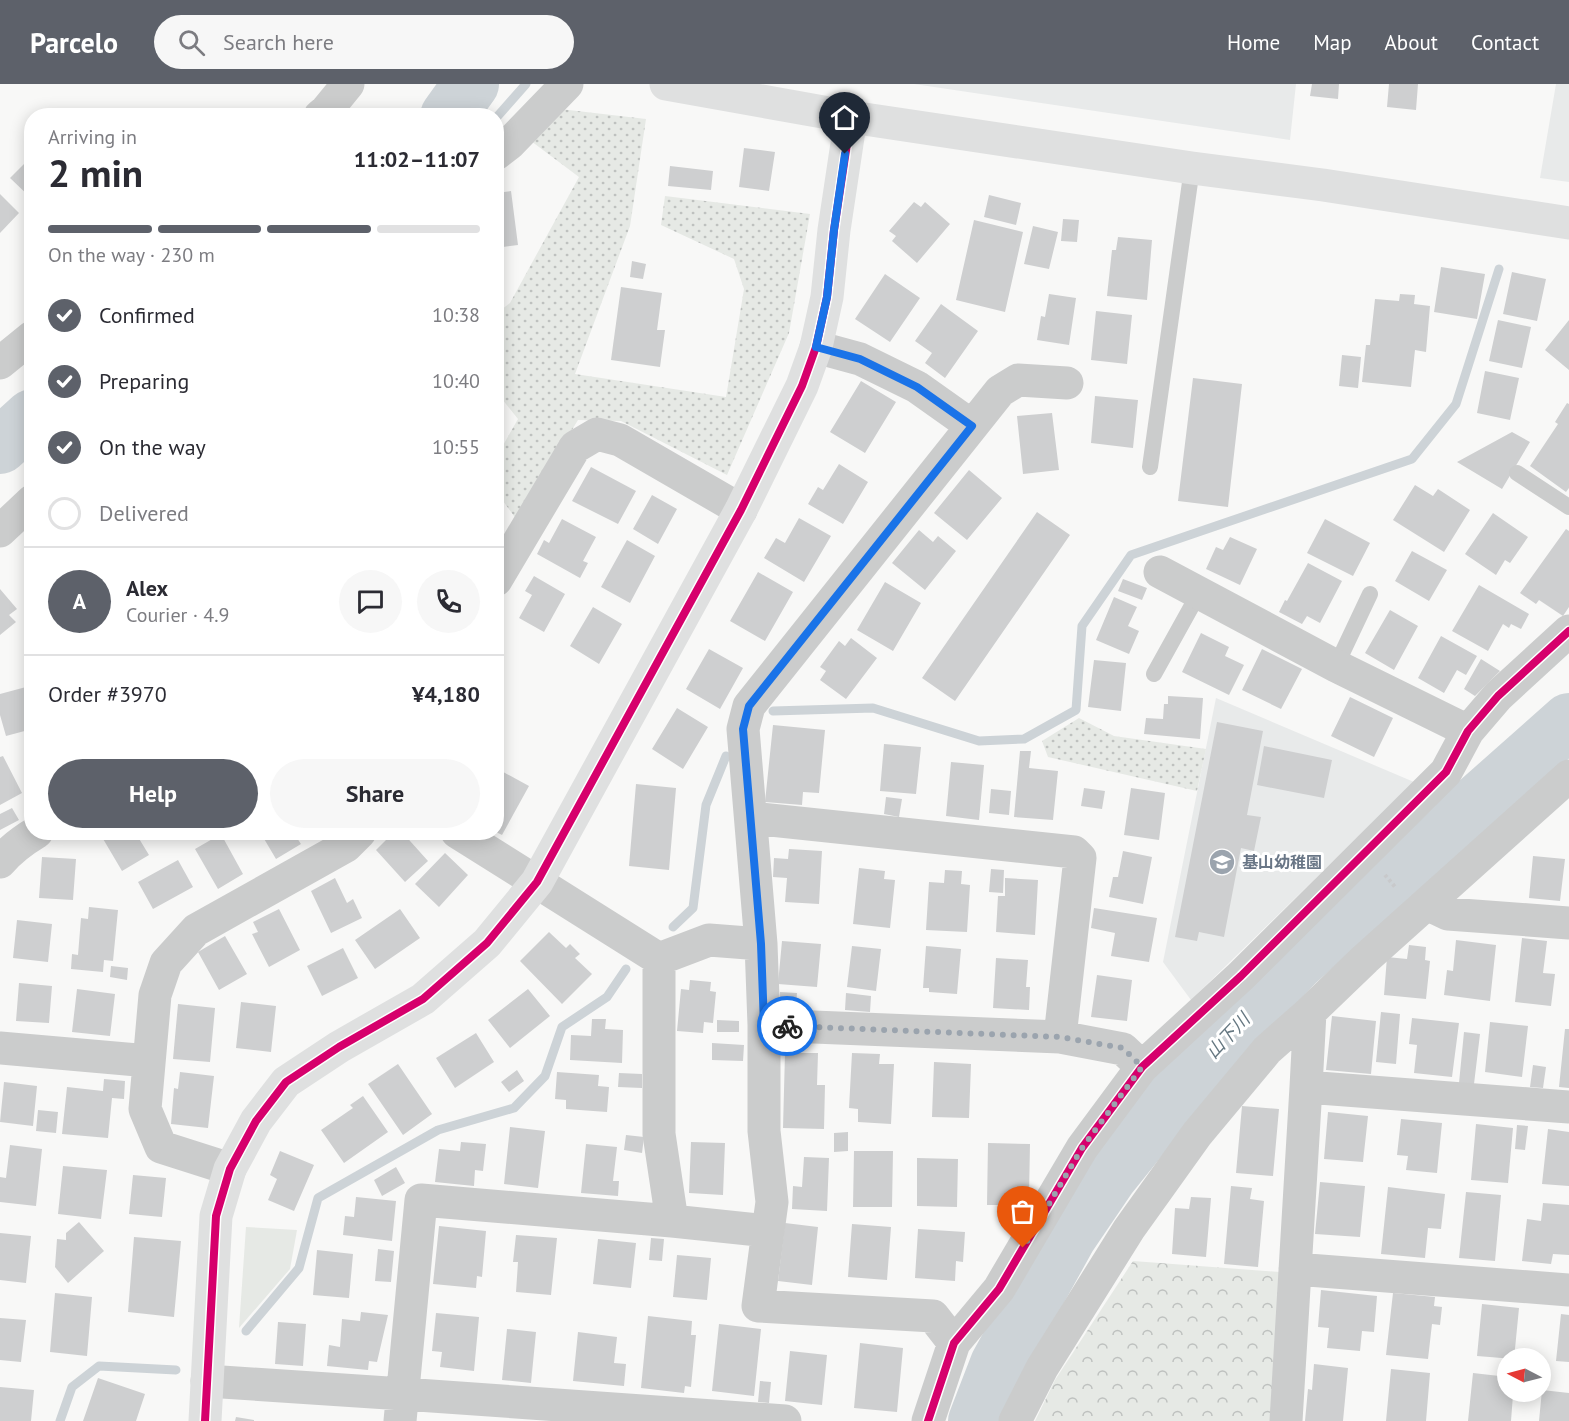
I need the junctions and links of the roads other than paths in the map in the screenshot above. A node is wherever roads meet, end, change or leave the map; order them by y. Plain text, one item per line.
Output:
1 (348, 84) edge
2 (567, 84) edge
3 (666, 84) edge
4 (328, 108) edge
5 (851, 117) junction
6 (504, 148) edge
7 (1192, 168) junction
8 (1569, 223) edge
9 (24, 344) edge
10 (816, 347) junction
11 (0, 363) edge
12 (1067, 383) dead end
13 (972, 426) junction
14 (1150, 466) dead end
15 (1517, 473) dead end
16 (1569, 507) edge
17 (24, 508) edge
18 (741, 510) junction
19 (0, 531) edge
20 (504, 567) edge
21 (1160, 572) dead end
22 (1199, 593) junction
23 (1370, 594) dead end
24 (1569, 631) edge
25 (1336, 666) junction
26 (1154, 674) dead end
27 (1468, 731) junction
28 (1569, 776) edge
29 (751, 818) junction
30 (24, 839) edge
31 (352, 840) edge
32 (470, 840) edge
33 (0, 862) edge
34 (537, 882) junction
35 (1427, 904) junction
36 (1569, 923) edge
37 (761, 944) junction
38 (658, 959) junction
39 (1310, 1012) junction
40 (764, 1025) junction
41 (1060, 1037) junction
42 (0, 1048) edge
43 (149, 1061) junction
44 (1142, 1067) junction
45 (1306, 1087) junction
46 (1569, 1107) edge
47 (230, 1168) junction
48 (672, 1221) junction
49 (768, 1231) junction
50 (1295, 1269) junction
51 (1569, 1290) edge
52 (954, 1343) junction
53 (207, 1381) junction
54 (402, 1407) edge
55 (205, 1421) edge
56 (784, 1421) edge
57 (928, 1421) edge
58 (1016, 1421) edge
59 (1286, 1421) edge

1 - 4 street
2 - 6 street
3 - 5 street
5 - 7 street
5 - 10 street
7 - 8 street
7 - 14 lane
9 - 11 street
10 - 13 street
10 - 18 street
12 - 13 street
13 - 29 street
15 - 16 lane
17 - 19 street
18 - 20 street
18 - 34 street
21 - 22 street
22 - 25 street
22 - 26 lane
23 - 25 lane
24 - 27 street
25 - 27 street
27 - 44 street
28 - 35 street
29 - 37 street
29 - 41 street
30 - 33 street
31 - 43 street
32 - 34 street
34 - 38 street
34 - 47 street
35 - 36 street
35 - 39 street
37 - 38 street
37 - 40 street
38 - 48 street
39 - 45 street
39 - 58 street
40 - 41 street
40 - 49 street
41 - 44 street
42 - 43 street
43 - 47 street
44 - 52 street
45 - 46 street
45 - 50 street
47 - 53 street
48 - 49 street
48 - 54 street
49 - 52 street
50 - 51 street
50 - 59 street
52 - 57 street
53 - 54 street
53 - 55 street
54 - 56 street

